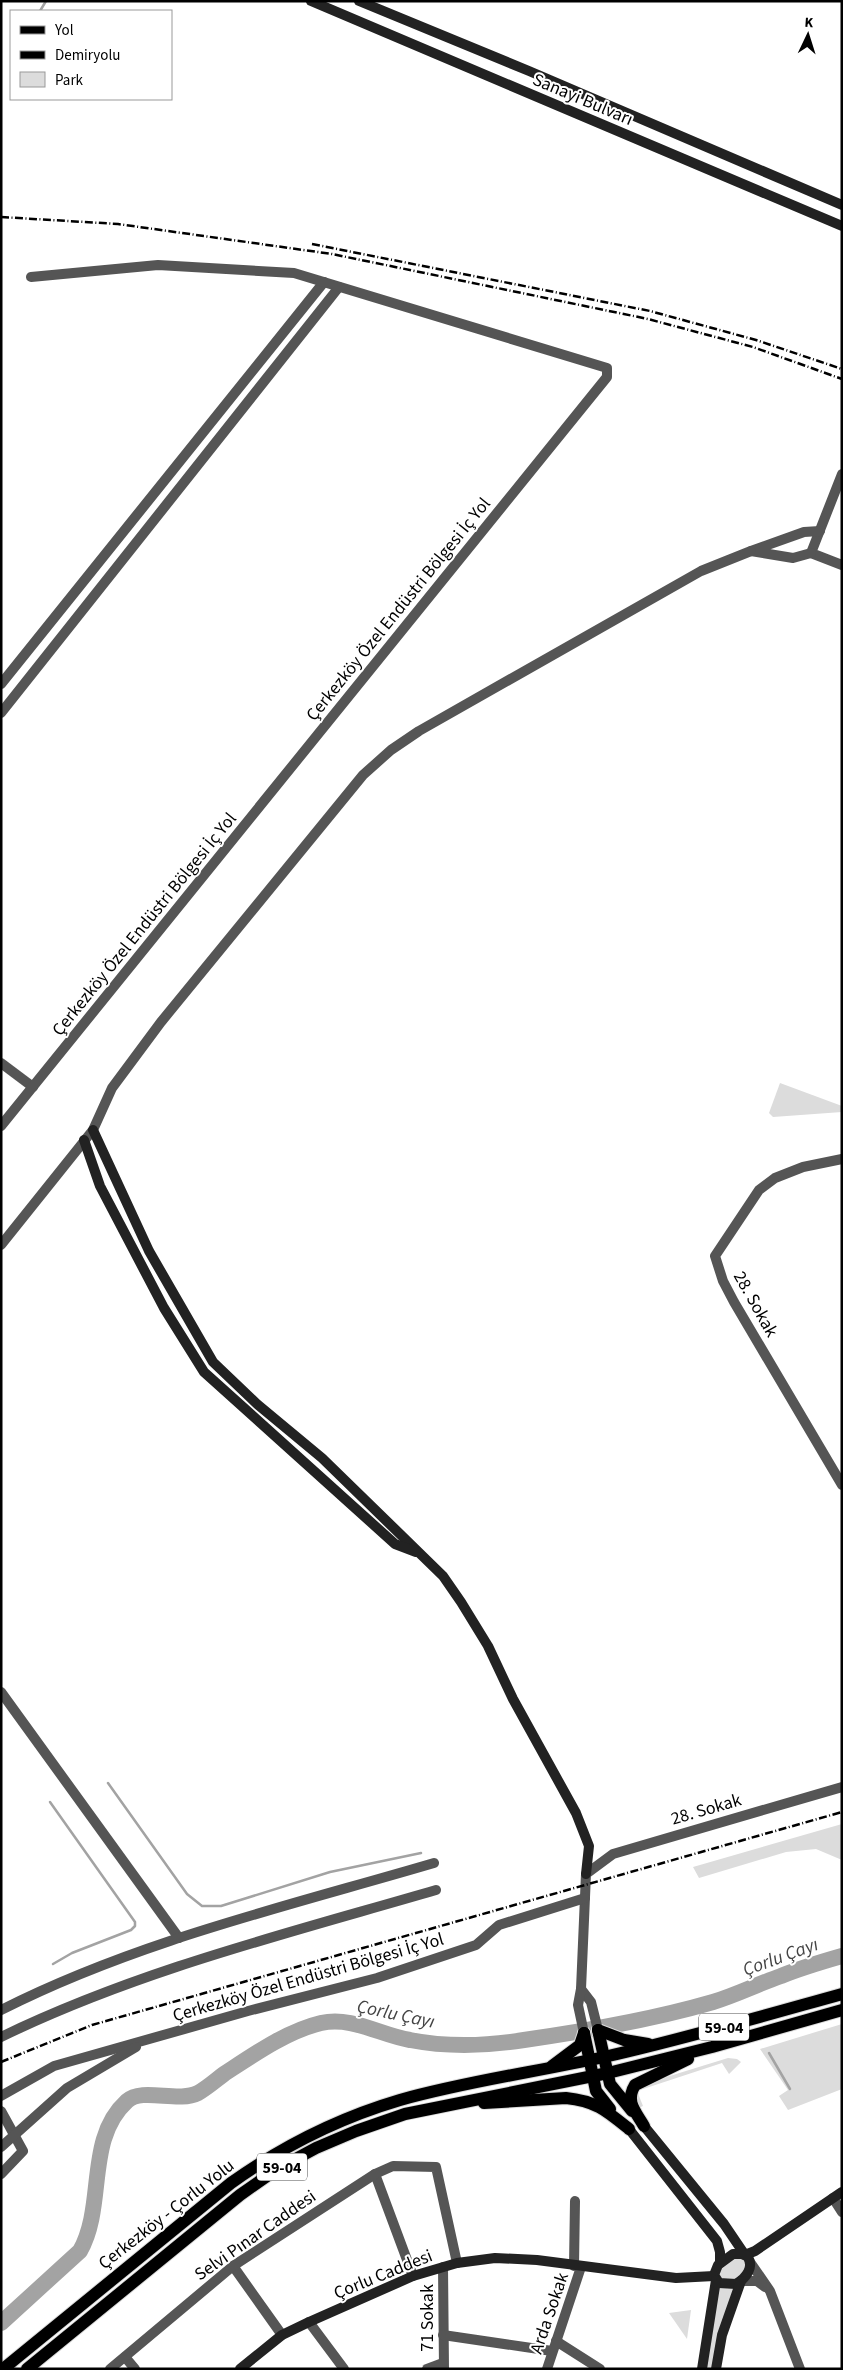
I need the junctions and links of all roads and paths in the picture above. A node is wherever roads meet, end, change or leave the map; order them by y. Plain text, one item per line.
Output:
1 (311, 1) edge
2 (359, 1) edge
3 (842, 205) edge
4 (842, 226) edge
5 (31, 276) dead end
6 (324, 282) junction
7 (339, 287) junction
8 (842, 474) edge
9 (820, 531) junction
10 (751, 551) junction
11 (812, 553) junction
12 (842, 565) edge
13 (1, 684) edge
14 (1, 713) edge
15 (1, 1063) edge
16 (33, 1087) junction
17 (1, 1126) edge
18 (93, 1130) junction
19 (84, 1140) junction
20 (842, 1159) edge
21 (1, 1245) edge
22 (842, 1485) edge
23 (421, 1554) junction
24 (1, 1692) edge
25 (842, 1787) edge
26 (434, 1863) dead end
27 (586, 1874) junction
28 (436, 1890) dead end
29 (585, 1898) junction
30 (179, 1938) junction
31 (581, 1989) junction
32 (842, 1994) edge
33 (1, 2010) edge
34 (842, 2010) edge
35 (598, 2030) junction
36 (584, 2034) junction
37 (1, 2037) edge
38 (148, 2040) junction
39 (653, 2045) junction
40 (712, 2047) junction
41 (604, 2057) junction
42 (589, 2060) junction
43 (547, 2069) junction
44 (608, 2073) junction
45 (592, 2076) junction
46 (453, 2088) joint
47 (1, 2096) edge
48 (456, 2103) junction
49 (1, 2111) edge
50 (644, 2126) junction
51 (628, 2129) junction
52 (14, 2135) junction
53 (1, 2147) edge
54 (1, 2174) edge
55 (375, 2174) junction
56 (838, 2195) edge
57 (575, 2201) dead end
58 (842, 2212) edge
59 (750, 2257) junction
60 (457, 2263) junction
61 (233, 2266) junction
62 (443, 2267) junction
63 (577, 2267) junction
64 (716, 2272) junction
65 (413, 2276) junction
66 (741, 2281) junction
67 (770, 2291) junction
68 (309, 2322) junction
69 (282, 2335) junction
70 (443, 2335) junction
71 (554, 2346) junction
72 (125, 2356) junction
73 (443, 2366) edge
74 (3, 2369) edge
75 (26, 2369) edge
76 (110, 2369) edge
77 (135, 2369) edge
78 (240, 2369) edge
79 (344, 2369) edge
80 (427, 2369) edge
81 (546, 2369) edge
82 (600, 2369) edge
83 (702, 2369) edge
84 (716, 2369) edge
85 (800, 2369) edge

1 - 4 main road, Sanayi Bulvarı
2 - 3 main road, Sanayi Bulvarı
5 - 6 street, Çerkezköy Özel Endüstri Bölgesi İç Yol
6 - 7 street, Çerkezköy Özel Endüstri Bölgesi İç Yol
6 - 13 street
7 - 14 street
7 - 16 street, Çerkezköy Özel Endüstri Bölgesi İç Yol
8 - 9 street
9 - 10 street
9 - 11 street
10 - 11 street
10 - 18 street
11 - 12 street
15 - 16 street
16 - 17 street, Çerkezköy Özel Endüstri Bölgesi İç Yol
18 - 19 street
18 - 23 main road
19 - 21 street
19 - 23 main road
20 - 22 street, 28. Sokak
23 - 27 main road
24 - 30 street
25 - 27 street, 28. Sokak
26 - 30 street
27 - 29 street
28 - 37 street
29 - 31 street
29 - 38 street, Çerkezköy Özel Endüstri Bölgesi İç Yol
30 - 33 street
31 - 35 street
31 - 36 street
32 - 39 main road, 59-04 / 59-04
34 - 40 main road, 59-04
35 - 39 main road
35 - 41 main road
36 - 42 main road
36 - 43 main road
38 - 47 street, Çerkezköy Özel Endüstri Bölgesi İç Yol
38 - 52 street, Çerkezköy Özel Endüstri Bölgesi İç Yol
39 - 41 main road, 59-04 / 59-04
40 - 44 main road, 59-04
40 - 50 main road
41 - 42 main road, 59-04 / 59-04
41 - 44 main road
42 - 43 main road, 59-04 / 59-04
42 - 45 main road
43 - 46 main road, 59-04 / 59-04
44 - 45 main road, 59-04
44 - 50 main road
45 - 48 main road, 59-04
45 - 51 main road
46 - 74 main road, Çerkezköy - Çorlu Yolu / 59-04
48 - 51 main road
48 - 75 main road, 59-04
49 - 52 street
50 - 59 main road
51 - 64 main road
52 - 53 street, Çerkezköy Özel Endüstri Bölgesi İç Yol
52 - 54 street
55 - 60 street, Selvi Pınar Caddesi
55 - 61 street, Selvi Pınar Caddesi
55 - 65 street
56 - 58 street
56 - 59 main road
57 - 63 street, Arda Sokak
59 - 64 main road
59 - 66 main road
59 - 67 street
60 - 62 main road, Çorlu Caddesi
60 - 63 main road, Çorlu Caddesi
61 - 69 street
61 - 72 street, Selvi Pınar Caddesi
62 - 65 main road, Çorlu Caddesi
62 - 70 street, 71 Sokak
63 - 64 main road, Çorlu Caddesi
63 - 71 street, Arda Sokak
64 - 66 main road
64 - 83 main road
65 - 68 main road, Çorlu Caddesi
66 - 67 street
66 - 84 main road
67 - 85 street
68 - 69 main road, Çorlu Caddesi
68 - 79 street
69 - 78 main road, Çorlu Caddesi
70 - 71 street
70 - 73 street, 71 Sokak
71 - 81 street, Arda Sokak
71 - 82 street
72 - 76 street, Selvi Pınar Caddesi
72 - 77 street
73 - 80 street

